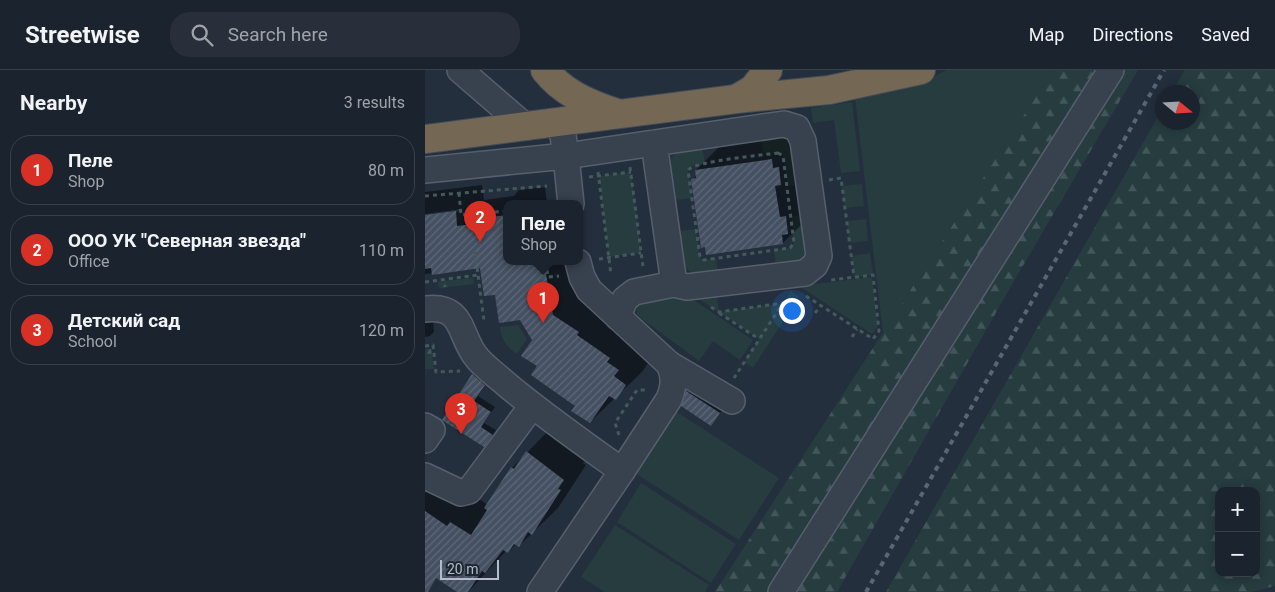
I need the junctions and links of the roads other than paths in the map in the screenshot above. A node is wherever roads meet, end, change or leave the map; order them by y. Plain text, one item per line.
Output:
1 (460, 70) edge
2 (545, 70) edge
3 (768, 70) edge
4 (923, 71) edge
5 (1102, 73) edge
6 (735, 99) junction
7 (623, 114) junction
8 (561, 122) junction
9 (526, 127) junction
10 (425, 140) edge
11 (654, 142) junction
12 (566, 156) junction
13 (425, 170) edge
14 (562, 190) edge
15 (572, 266) edge
16 (674, 284) junction
17 (425, 309) edge
18 (618, 317) junction
19 (669, 364) junction
20 (732, 400) dead end
21 (532, 406) junction
22 (425, 426) edge
23 (425, 440) edge
24 (623, 471) junction
25 (425, 476) edge
26 (540, 592) edge
27 (781, 592) edge

1 - 9 lane
2 - 7 highway
3 - 6 highway
4 - 6 highway
5 - 27 lane
6 - 7 highway
7 - 8 highway
8 - 9 highway
8 - 12 lane
9 - 10 highway
11 - 12 lane
11 - 16 lane
11 - 16 lane
12 - 13 lane
12 - 14 lane
15 - 18 lane
16 - 18 lane
17 - 21 lane
18 - 19 lane
19 - 20 lane
19 - 24 lane
21 - 24 lane
21 - 25 lane
22 - 23 lane
24 - 26 lane

